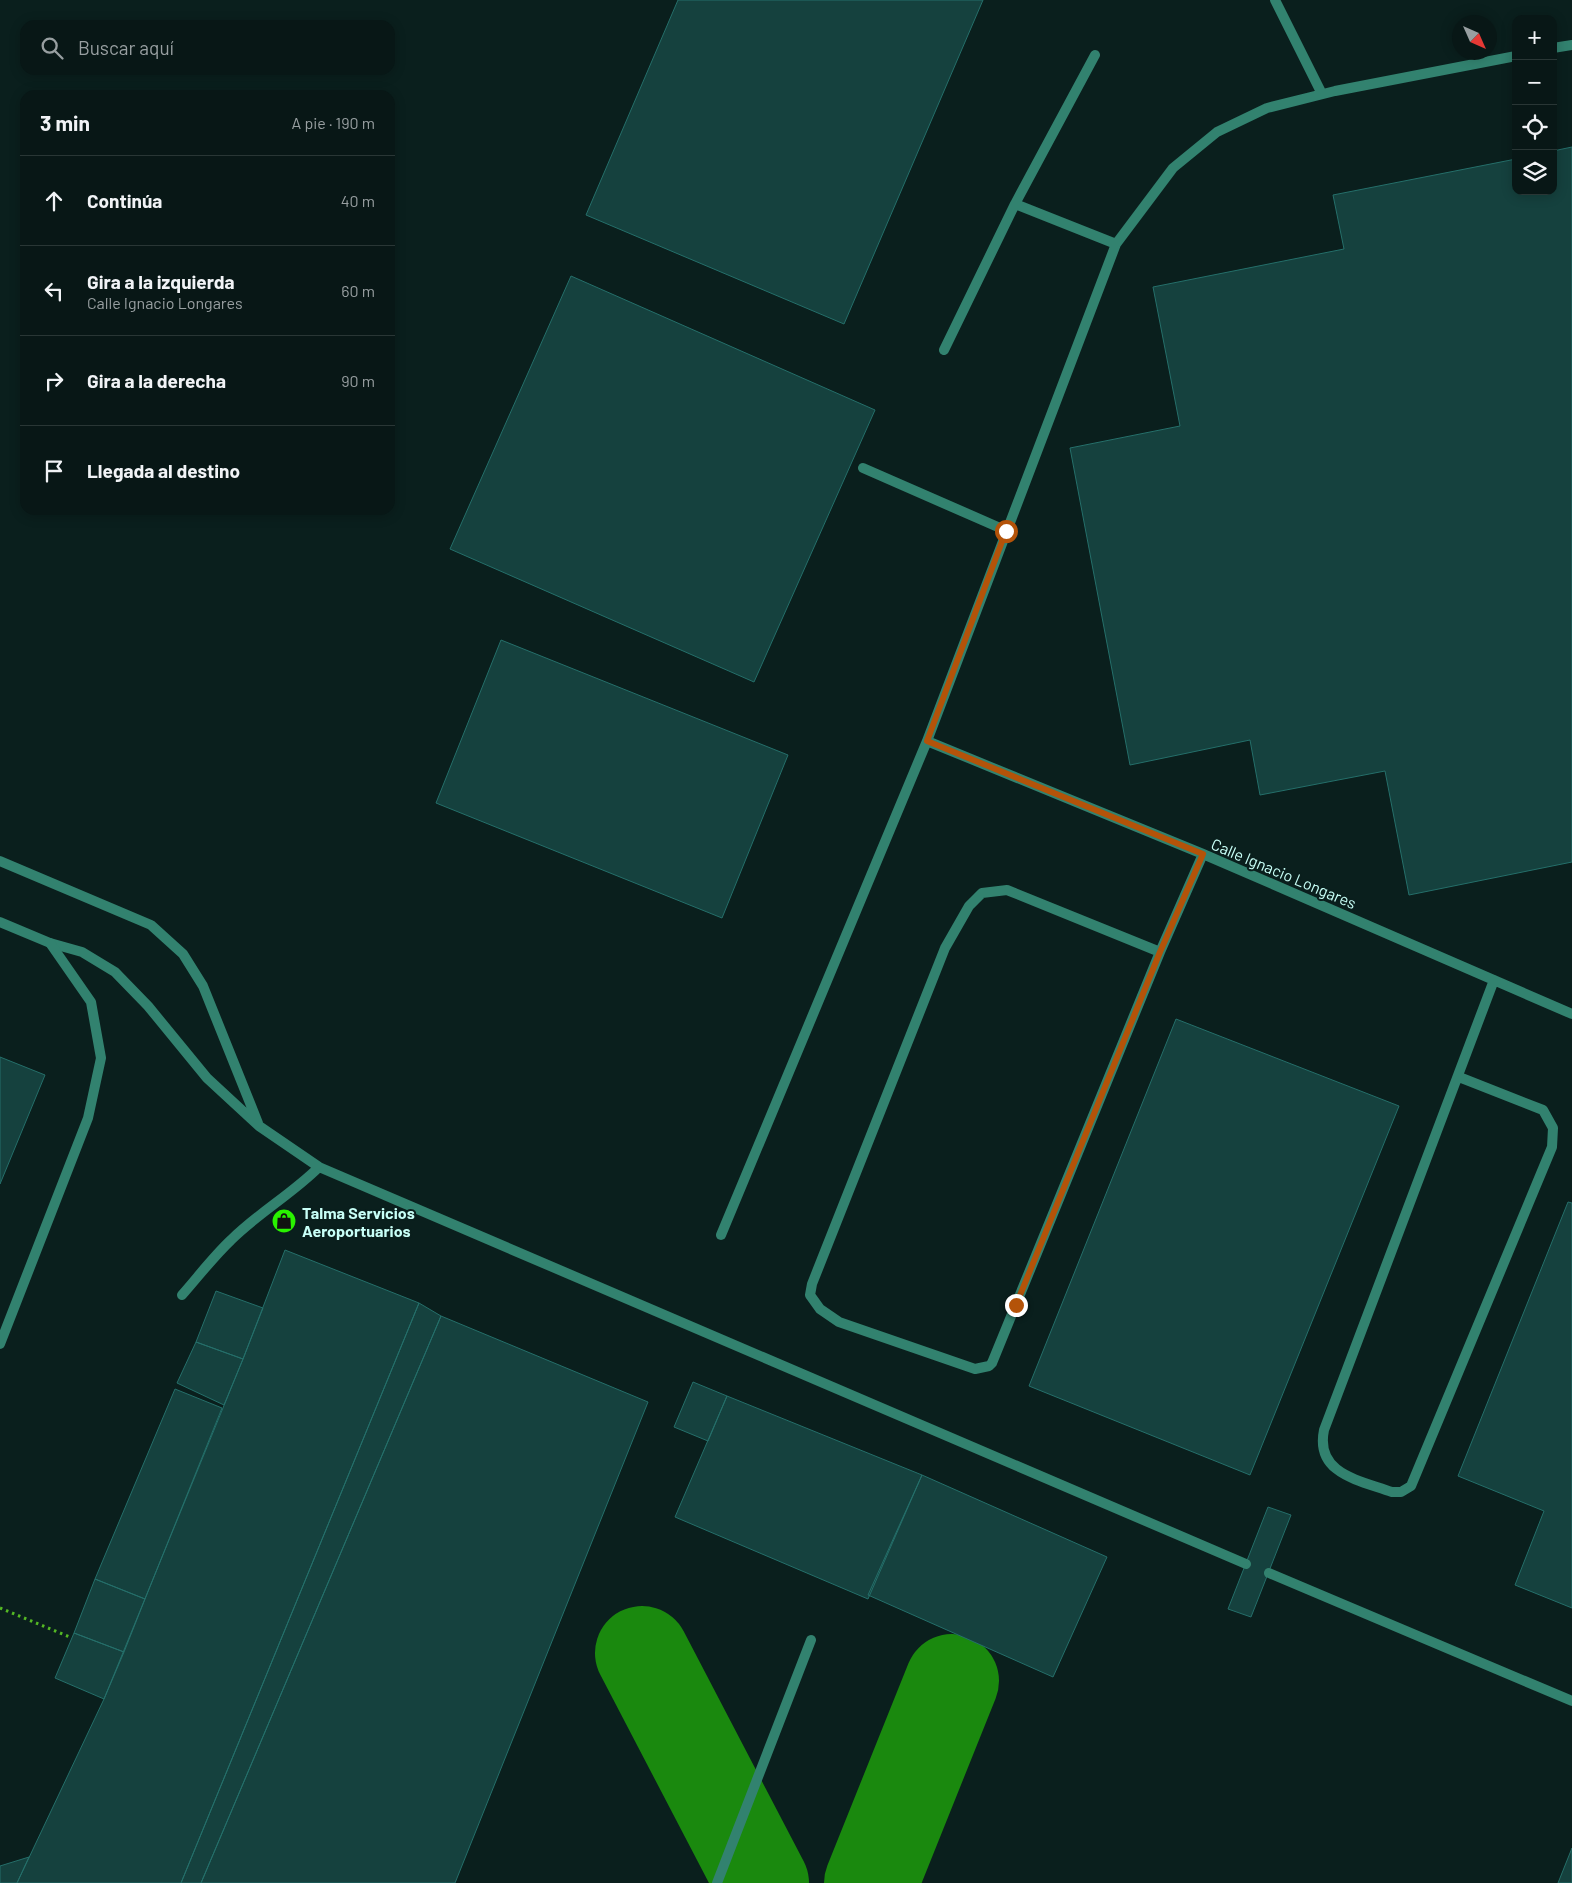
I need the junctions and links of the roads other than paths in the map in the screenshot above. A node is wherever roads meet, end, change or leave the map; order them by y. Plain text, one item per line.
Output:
1 (1275, 0) edge
2 (1572, 44) edge
3 (1557, 47) edge
4 (1095, 55) dead end
5 (1512, 57) edge
6 (1322, 94) junction
7 (1015, 204) junction
8 (1116, 244) junction
9 (944, 350) dead end
10 (863, 468) dead end
11 (1006, 531) junction
12 (927, 741) junction
13 (1203, 854) junction
14 (0, 861) edge
15 (0, 922) edge
16 (50, 943) junction
17 (1160, 952) junction
18 (1494, 980) junction
19 (1572, 1014) edge
20 (1459, 1077) junction
21 (260, 1126) junction
22 (319, 1167) junction
23 (721, 1234) dead end
24 (182, 1295) dead end
25 (0, 1344) edge
26 (1246, 1564) dead end
27 (1269, 1573) dead end
28 (811, 1640) dead end
29 (1572, 1702) edge
30 (717, 1883) edge

1 - 6 street
2 - 3 street
4 - 7 street
5 - 6 street
6 - 8 street
7 - 8 street
7 - 9 street
8 - 11 street
10 - 11 street
11 - 12 street
12 - 13 street, Calle Ignacio Longares
12 - 23 street
13 - 17 street
13 - 18 street, Calle Ignacio Longares
14 - 21 street
15 - 16 street
16 - 21 street
16 - 25 street
17 - 17 street
18 - 19 street, Calle Ignacio Longares
18 - 20 street
20 - 20 street
21 - 22 street
22 - 24 street
22 - 26 street
27 - 29 street
28 - 30 street

